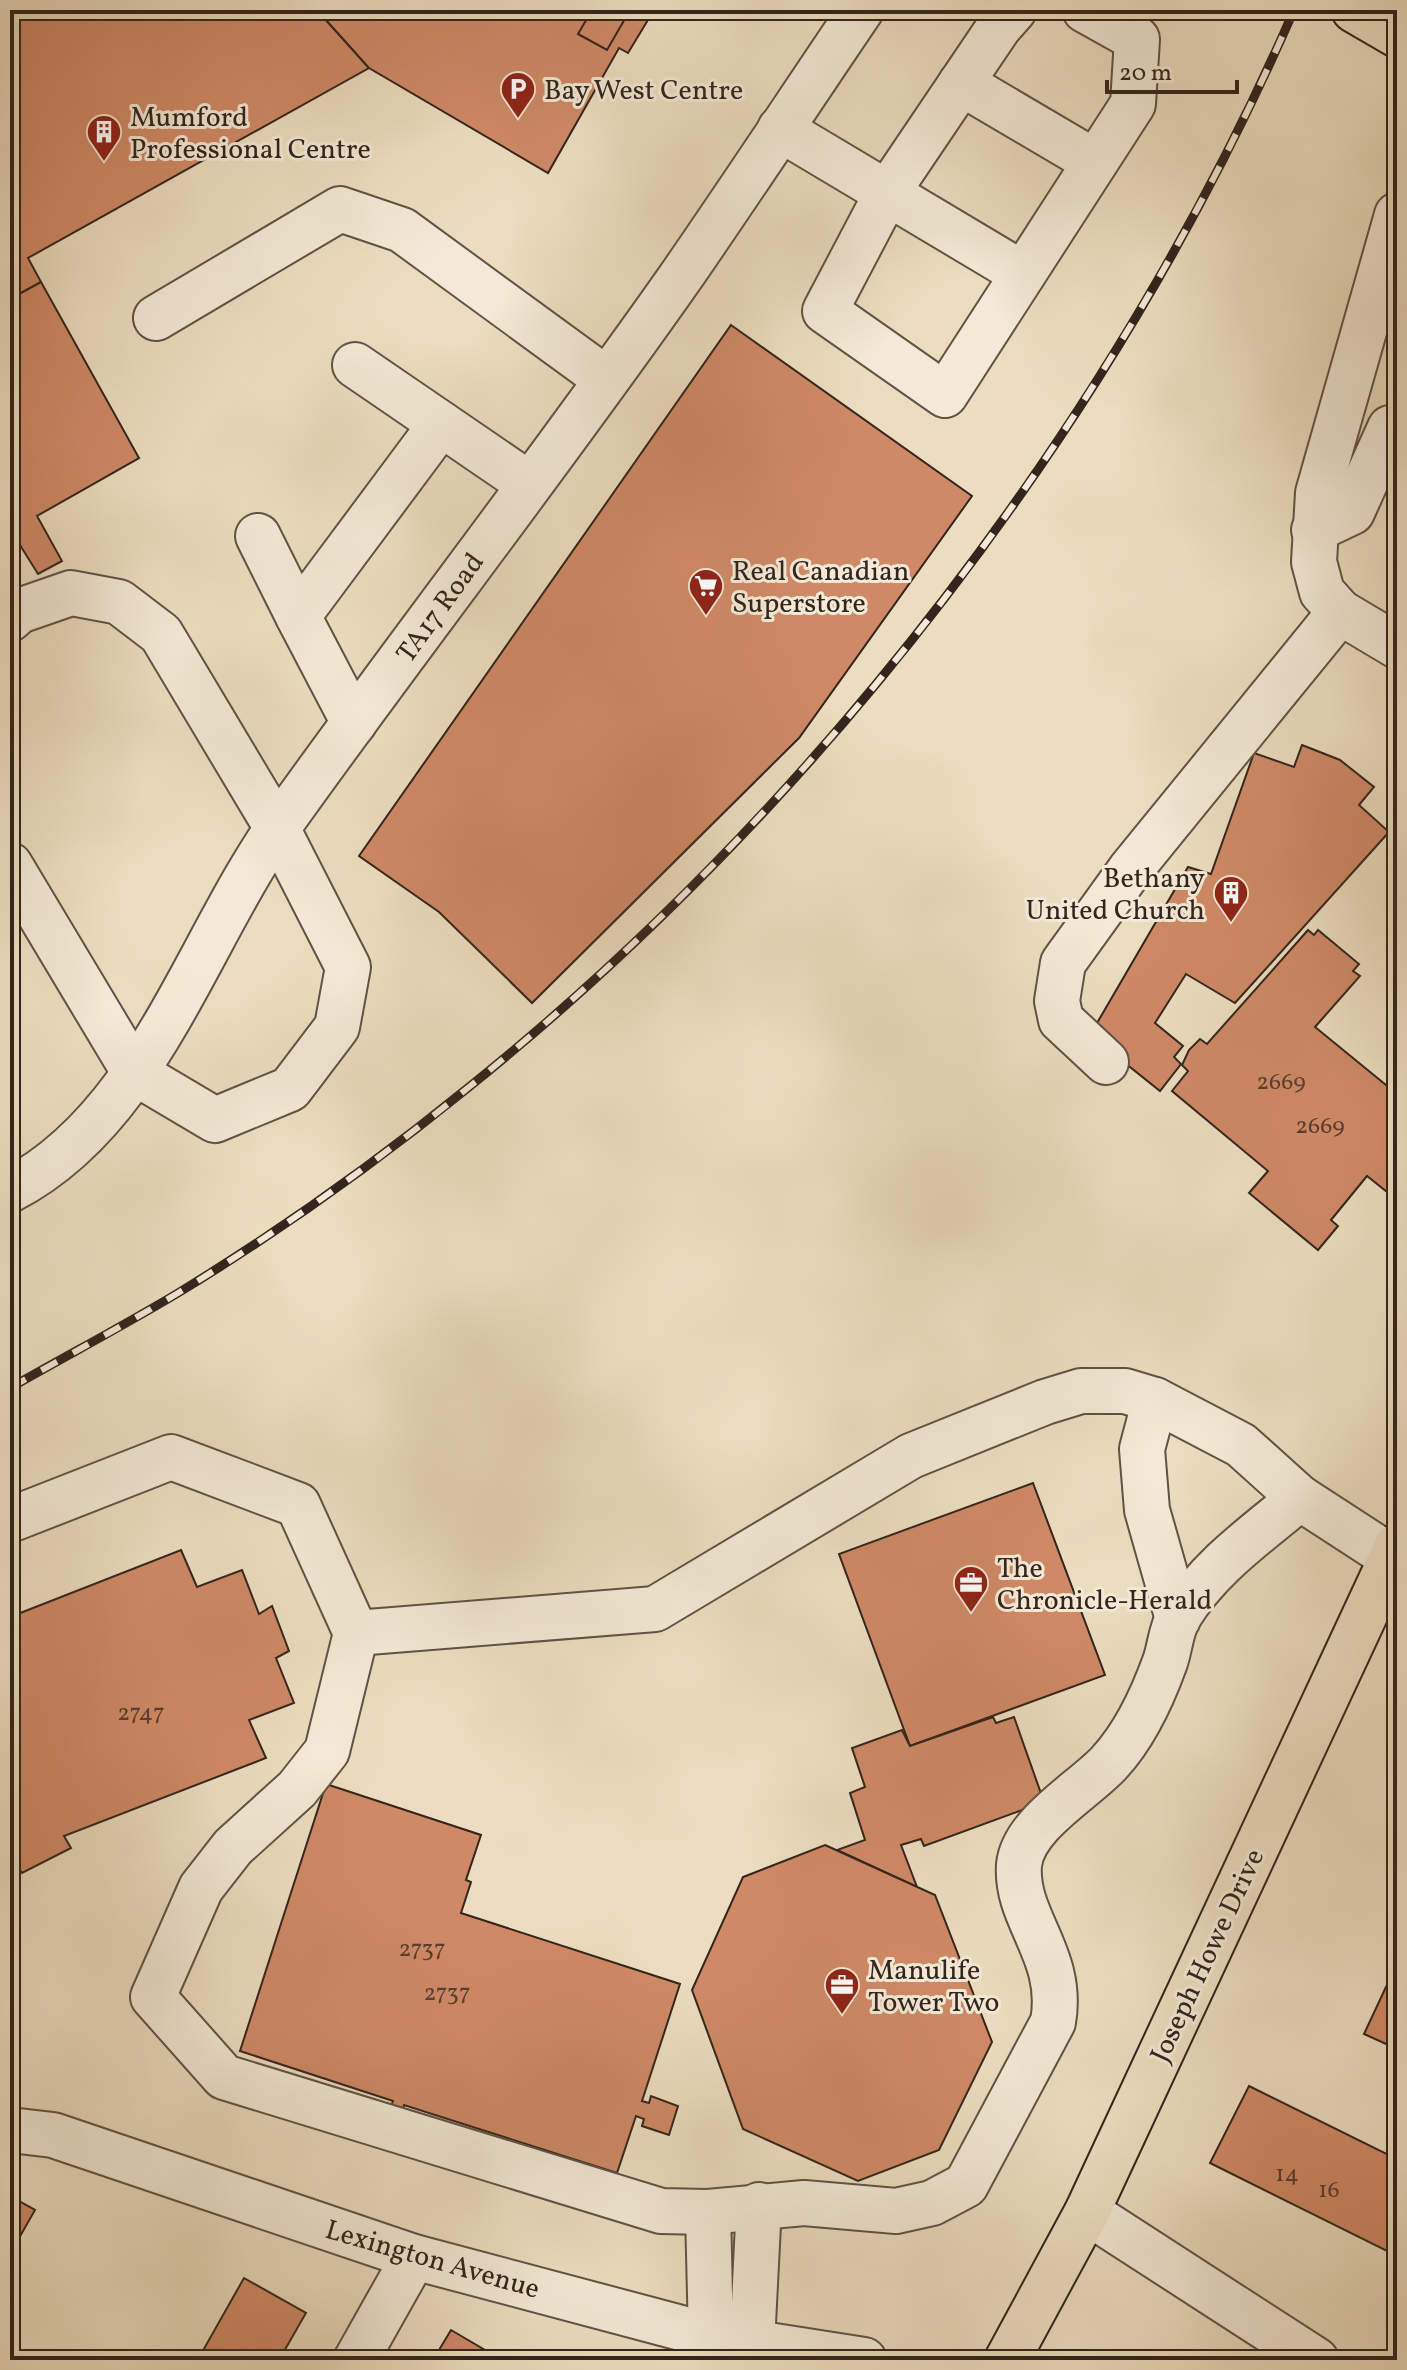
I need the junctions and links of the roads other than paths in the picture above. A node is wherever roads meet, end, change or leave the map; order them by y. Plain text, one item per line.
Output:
1 (861, 10) edge
2 (1014, 10) edge
3 (1085, 10) edge
4 (1354, 10) edge
5 (1397, 35) edge
6 (961, 83) junction
7 (780, 129) junction
8 (1095, 162) junction
9 (887, 193) junction
10 (1397, 215) edge
11 (1023, 274) junction
12 (156, 318) dead end
13 (355, 365) dead end
14 (606, 379) junction
15 (441, 424) junction
16 (1390, 428) dead end
17 (529, 484) junction
18 (1314, 530) junction
19 (258, 536) dead end
20 (1340, 612) junction
21 (298, 616) junction
22 (10, 619) edge
23 (1397, 646) edge
24 (354, 723) junction
25 (277, 828) junction
26 (10, 865) edge
27 (1106, 1062) dead end
28 (134, 1072) junction
29 (15, 1175) edge
30 (1155, 1400) junction
31 (1300, 1498) junction
32 (10, 1520) edge
33 (1394, 1552) edge
34 (1178, 1619) junction
35 (356, 1633) junction
36 (10, 2130) edge
37 (759, 2205) junction
38 (708, 2212) junction
39 (1087, 2212) junction
40 (414, 2257) junction
41 (732, 2339) junction
42 (356, 2360) edge
43 (864, 2360) edge
44 (1007, 2360) edge
45 (1316, 2360) edge

1 - 7 street, TA17 Road
2 - 6 street
3 - 8 street
4 - 5 main road
6 - 8 street
6 - 9 street
7 - 9 street
7 - 14 street, TA17 Road
8 - 11 street
9 - 11 street
9 - 11 street
10 - 18 street
12 - 14 street
13 - 15 street
14 - 17 street, TA17 Road
15 - 17 street
15 - 21 street
16 - 18 street
17 - 24 street, TA17 Road
18 - 20 street
19 - 21 street
20 - 23 street
20 - 27 street
21 - 24 street
22 - 25 street
24 - 25 street, TA17 Road
25 - 28 street, TA17 Road
25 - 28 street
26 - 28 street
28 - 29 street, TA17 Road
30 - 31 street
30 - 34 street
30 - 35 street
31 - 33 street
31 - 34 street
32 - 35 street
33 - 39 main road, Joseph Howe Drive
34 - 37 street
35 - 38 street
36 - 40 street, Lexington Avenue
37 - 38 street
37 - 41 street
38 - 41 street
39 - 44 main road, Joseph Howe Drive
39 - 45 street
40 - 41 street, Lexington Avenue
40 - 42 street
41 - 43 street, Lexington Avenue

